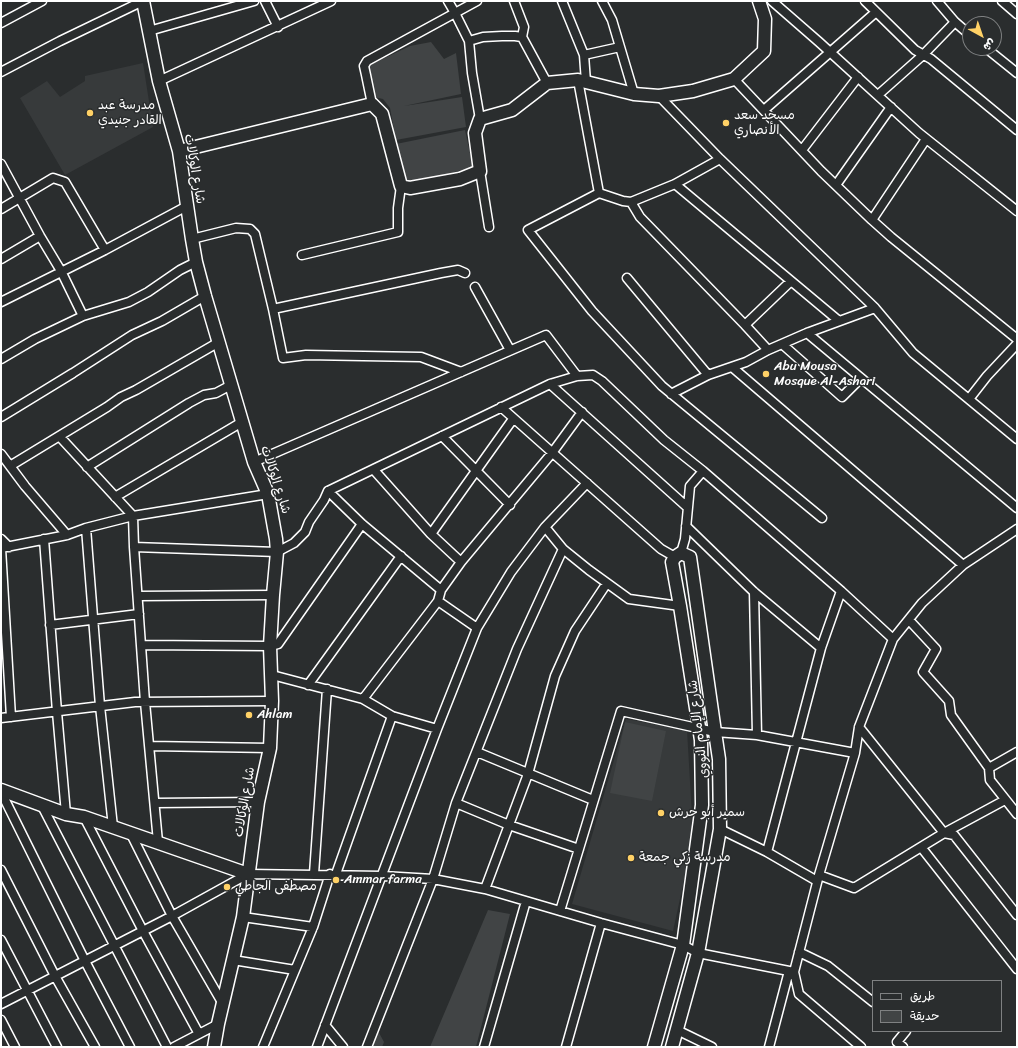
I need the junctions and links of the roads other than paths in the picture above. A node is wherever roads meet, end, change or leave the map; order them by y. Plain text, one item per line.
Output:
1 (42, 1) edge
2 (143, 1) edge
3 (254, 1) edge
4 (265, 1) edge
5 (330, 1) edge
6 (448, 1) edge
7 (477, 1) edge
8 (514, 1) edge
9 (562, 1) edge
10 (602, 1) edge
11 (759, 1) edge
12 (772, 1) edge
13 (865, 1) edge
14 (937, 1) edge
15 (1002, 1) edge
16 (876, 12) junction
17 (455, 13) junction
18 (1017, 14) edge
19 (955, 22) junction
20 (1, 23) edge
21 (278, 27) junction
22 (962, 28) edge
23 (149, 31) junction
24 (522, 37) junction
25 (469, 41) junction
26 (620, 47) junction
27 (830, 52) junction
28 (584, 55) junction
29 (923, 55) junction
30 (996, 56) edge
31 (1, 72) edge
32 (1017, 73) edge
33 (858, 77) junction
34 (734, 79) junction
35 (159, 81) junction
36 (582, 81) junction
37 (547, 83) junction
38 (634, 94) junction
39 (878, 95) junction
40 (659, 96) junction
41 (372, 104) junction
42 (891, 107) junction
43 (764, 110) junction
44 (480, 119) junction
45 (1017, 130) edge
46 (926, 139) junction
47 (802, 150) junction
48 (179, 151) junction
49 (720, 159) junction
50 (1, 164) edge
51 (480, 171) junction
52 (675, 184) junction
53 (836, 185) junction
54 (401, 186) junction
55 (599, 193) junction
56 (20, 198) junction
57 (631, 202) junction
58 (186, 206) junction
59 (1, 209) edge
60 (1017, 211) edge
61 (872, 220) junction
62 (489, 227) dead end
63 (40, 236) junction
64 (192, 240) junction
65 (105, 250) junction
66 (302, 255) dead end
67 (1, 259) edge
68 (196, 262) junction
69 (61, 271) junction
70 (465, 272) dead end
71 (628, 278) dead end
72 (791, 281) junction
73 (476, 287) dead end
74 (205, 296) junction
75 (1, 302) edge
76 (875, 308) junction
77 (273, 309) junction
78 (83, 316) junction
79 (839, 321) junction
80 (746, 325) junction
81 (807, 333) junction
82 (1017, 339) edge
83 (219, 342) junction
84 (782, 344) junction
85 (1017, 344) edge
86 (510, 350) junction
87 (768, 350) junction
88 (1, 359) edge
89 (732, 366) junction
90 (461, 372) junction
91 (577, 376) junction
92 (708, 376) junction
93 (861, 378) junction
94 (550, 384) junction
95 (231, 385) junction
96 (671, 394) junction
97 (969, 399) junction
98 (501, 407) junction
99 (582, 412) junction
100 (1, 416) edge
101 (513, 419) junction
102 (242, 422) junction
103 (442, 436) junction
104 (60, 437) junction
105 (1017, 439) edge
106 (552, 453) junction
107 (1, 454) edge
108 (254, 462) junction
109 (10, 466) junction
110 (87, 467) junction
111 (374, 470) junction
112 (477, 471) junction
113 (703, 471) junction
114 (587, 483) junction
115 (328, 491) junction
116 (268, 494) junction
117 (115, 497) junction
118 (510, 505) junction
119 (687, 507) junction
120 (1017, 508) edge
121 (133, 516) junction
122 (822, 518) dead end
123 (362, 524) junction
124 (686, 526) junction
125 (545, 527) junction
126 (86, 528) junction
127 (1017, 529) edge
128 (432, 534) junction
129 (68, 535) junction
130 (1, 538) edge
131 (44, 539) junction
132 (134, 547) junction
133 (4, 548) edge
134 (563, 548) junction
135 (277, 552) junction
136 (678, 555) junction
137 (401, 556) junction
138 (461, 562) junction
139 (963, 565) junction
140 (607, 583) junction
141 (441, 590) junction
142 (841, 591) junction
143 (754, 592) junction
144 (273, 595) junction
145 (138, 596) junction
146 (438, 601) junction
147 (680, 606) junction
148 (139, 614) junction
149 (94, 620) junction
150 (909, 620) junction
151 (50, 625) junction
152 (477, 628) junction
153 (893, 639) junction
154 (141, 645) junction
155 (270, 646) junction
156 (821, 648) junction
157 (272, 675) junction
158 (308, 685) junction
159 (327, 689) junction
160 (362, 699) junction
161 (272, 701) junction
162 (145, 702) junction
163 (100, 706) junction
164 (57, 712) junction
165 (392, 716) junction
166 (11, 717) junction
167 (1, 718) edge
168 (859, 727) junction
169 (437, 729) junction
170 (699, 730) junction
171 (715, 732) junction
172 (757, 735) junction
173 (797, 742) junction
174 (150, 746) junction
175 (270, 748) junction
176 (477, 752) junction
177 (1017, 752) edge
178 (855, 753) junction
179 (989, 768) junction
180 (528, 774) junction
181 (1, 791) edge
182 (593, 800) junction
183 (1005, 800) junction
184 (258, 802) junction
185 (154, 803) junction
186 (456, 803) junction
187 (41, 804) junction
188 (66, 814) junction
189 (1017, 814) edge
190 (84, 817) junction
191 (509, 825) junction
192 (113, 827) junction
193 (720, 829) junction
194 (130, 832) junction
195 (944, 833) junction
196 (158, 842) junction
197 (921, 847) junction
198 (579, 849) junction
199 (767, 852) junction
200 (1, 870) edge
201 (248, 874) junction
202 (314, 874) junction
203 (333, 874) junction
204 (382, 876) junction
205 (818, 878) junction
206 (433, 879) junction
207 (485, 889) junction
208 (526, 901) junction
209 (560, 911) junction
210 (1017, 915) edge
211 (172, 916) junction
212 (244, 917) junction
213 (601, 923) junction
214 (313, 927) junction
215 (143, 932) junction
216 (1, 940) edge
217 (683, 945) junction
218 (114, 946) junction
219 (799, 952) junction
220 (698, 953) junction
221 (233, 960) junction
222 (85, 961) junction
223 (1017, 969) edge
224 (295, 970) junction
225 (792, 971) junction
226 (55, 976) junction
227 (28, 991) junction
228 (872, 1001) edge
229 (1, 1004) edge
230 (223, 1004) junction
231 (1, 1020) edge
232 (218, 1024) junction
233 (325, 1025) junction
234 (677, 1030) junction
235 (905, 1032) edge
236 (199, 1034) junction
237 (15, 1047) edge
238 (57, 1047) edge
239 (95, 1047) edge
240 (130, 1047) edge
241 (167, 1047) edge
242 (174, 1047) edge
243 (214, 1047) edge
244 (263, 1047) edge
245 (317, 1047) edge
246 (343, 1047) edge
247 (367, 1047) edge
248 (484, 1047) edge
249 (566, 1047) edge
250 (654, 1047) edge
251 (672, 1047) edge
252 (712, 1047) edge
253 (770, 1047) edge
254 (861, 1047) edge
255 (903, 1047) edge

1 - 20 street
2 - 23 street, شارع الوكالات
2 - 31 street
3 - 23 street
4 - 21 street
5 - 21 street
6 - 17 street
7 - 17 street
8 - 24 street
9 - 28 street
10 - 26 street
11 - 34 street
12 - 27 street
13 - 16 street
14 - 19 street
15 - 18 street
16 - 27 street
16 - 29 street
17 - 25 street
17 - 41 street
19 - 22 street
19 - 29 street
21 - 35 street
23 - 35 street, شارع الوكالات
24 - 25 street
24 - 37 street
25 - 44 street
26 - 28 street
26 - 38 street
27 - 33 street
27 - 43 street
28 - 36 street
29 - 39 street
29 - 45 street
30 - 32 street
33 - 39 street
33 - 47 street
34 - 40 street
34 - 43 street
35 - 48 street, شارع الوكالات
36 - 37 street
36 - 38 street
36 - 55 street
37 - 44 street
38 - 40 street
39 - 42 street
40 - 49 street
41 - 48 street
41 - 54 street
42 - 46 street
42 - 53 street
43 - 47 street
44 - 51 street
46 - 60 street
46 - 61 street
47 - 53 street
48 - 58 street, شارع الوكالات
49 - 52 street
49 - 76 street
50 - 56 street
51 - 54 street
51 - 62 street
52 - 57 street
52 - 72 street
53 - 61 street
54 - 66 street
55 - 57 street
55 - 96 street
56 - 59 street
56 - 63 street
56 - 65 street
57 - 80 street
58 - 64 street, شارع الوكالات
58 - 65 street
61 - 82 street
63 - 67 street
63 - 69 street
64 - 68 street, شارع الوكالات
64 - 77 street
65 - 69 street
68 - 74 street, شارع الوكالات
68 - 78 street
69 - 75 street
69 - 78 street
70 - 77 street
71 - 92 street
72 - 79 street
72 - 80 street
73 - 86 street
74 - 83 street, شارع الوكالات
74 - 100 street
76 - 79 street
76 - 97 street
77 - 90 street
78 - 88 street
79 - 81 street
80 - 87 street
81 - 84 street
81 - 93 street
83 - 95 street, شارع الوكالات
83 - 104 street
84 - 87 street
84 - 93 street
85 - 97 street
86 - 90 street
86 - 91 street
87 - 89 street
89 - 92 street
89 - 139 street
90 - 108 street
91 - 94 street
91 - 113 street
92 - 96 street
93 - 120 street
94 - 98 street
94 - 99 street
95 - 102 street, شارع الوكالات
95 - 110 street
96 - 122 street
97 - 105 street
98 - 101 street
98 - 103 street
99 - 106 street
99 - 119 street
101 - 106 street
101 - 112 street
102 - 108 street, شارع الوكالات
102 - 117 street
103 - 111 street
103 - 112 street
104 - 109 street
104 - 110 street
106 - 114 street
106 - 118 street
107 - 109 street
108 - 116 street, شارع الوكالات
109 - 129 street
110 - 117 street
111 - 115 street
111 - 128 street
112 - 118 street
112 - 128 street
113 - 119 street
113 - 142 street
114 - 125 street
114 - 136 street
115 - 123 street
115 - 135 street
116 - 121 street
116 - 135 street, شارع الوكالات
117 - 121 street
118 - 138 street
119 - 124 street
121 - 126 street
121 - 132 street
123 - 137 street
123 - 155 street
124 - 136 street
124 - 143 street
125 - 134 street
125 - 152 street
126 - 129 street
126 - 149 street
127 - 139 street
128 - 138 street
129 - 131 street
130 - 133 street
131 - 133 street
131 - 151 street
132 - 135 street
132 - 145 street
133 - 166 street
134 - 140 street
134 - 176 street
135 - 144 street, شارع الوكالات
136 - 147 street
136 - 171 street, شارع الإمام النووي
137 - 141 street
137 - 158 street
138 - 141 street
139 - 150 street
140 - 147 street
140 - 180 street
141 - 146 street
142 - 153 street
142 - 156 street
143 - 156 street
143 - 172 street
144 - 145 street
144 - 155 street, شارع الوكالات
145 - 148 street
146 - 152 street
146 - 160 street
147 - 170 street
148 - 149 street
148 - 154 street
149 - 151 street
149 - 163 street
150 - 153 street
150 - 179 street
151 - 164 street
152 - 169 street
153 - 168 street
154 - 155 street
154 - 162 street
155 - 157 street, شارع الوكالات
156 - 173 street
157 - 158 street
157 - 161 street, شارع الوكالات
158 - 159 street
159 - 160 street
159 - 202 street
160 - 165 street
161 - 162 street
161 - 175 street, شارع الوكالات
162 - 163 street
162 - 174 street
163 - 164 street
163 - 192 street
164 - 166 street
164 - 188 street
165 - 169 street
165 - 203 street
166 - 167 street
168 - 178 street
168 - 195 street
169 - 204 street
170 - 171 street
170 - 182 street
170 - 217 street
171 - 172 street
171 - 193 street, شارع الإمام النووي
172 - 173 street
173 - 178 street
173 - 199 street
174 - 175 street
174 - 185 street
175 - 184 street, شارع الوكالات
176 - 180 street
176 - 186 street
177 - 179 street
178 - 205 street
179 - 183 street
180 - 182 street
180 - 191 street
181 - 187 street
181 - 222 street
182 - 198 street
183 - 189 street
183 - 195 street
184 - 185 street
184 - 201 street, شارع الوكالات
185 - 196 street
186 - 191 street
186 - 206 street
187 - 188 street
187 - 218 street
188 - 190 street
190 - 192 street
190 - 215 street
191 - 198 street
191 - 207 street
192 - 194 street
193 - 199 street
193 - 220 street, شارع الإمام النووي
194 - 196 street
194 - 211 street
195 - 197 street
195 - 210 street
196 - 201 street
197 - 205 street
197 - 223 street
198 - 209 street
199 - 205 street
200 - 226 street
201 - 202 street
201 - 211 street
201 - 212 street, شارع الوكالات
202 - 203 street
203 - 204 street
203 - 214 street
204 - 206 street
204 - 233 street
205 - 219 street
206 - 207 street
206 - 247 street
207 - 208 street
208 - 209 street
208 - 248 street
209 - 213 street
211 - 215 street
211 - 230 street
212 - 214 street
212 - 221 street, شارع الوكالات
213 - 217 street
213 - 249 street
214 - 224 street
215 - 218 street
215 - 236 street
216 - 227 street
217 - 220 street
217 - 250 street
218 - 222 street
218 - 241 street
219 - 225 street
219 - 228 street
220 - 225 street
220 - 234 street, شارع الإمام النووي
221 - 224 street
221 - 230 street, شارع الوكالات
222 - 226 street
222 - 240 street
224 - 244 street
225 - 253 street
225 - 254 street
226 - 227 street
226 - 239 street
227 - 229 street
227 - 238 street
230 - 232 street, شارع الوكالات
231 - 237 street
232 - 236 street
232 - 243 street, شارع الوكالات
233 - 245 street
233 - 246 street
234 - 251 street, شارع الإمام النووي
234 - 252 street
235 - 255 street
236 - 242 street

